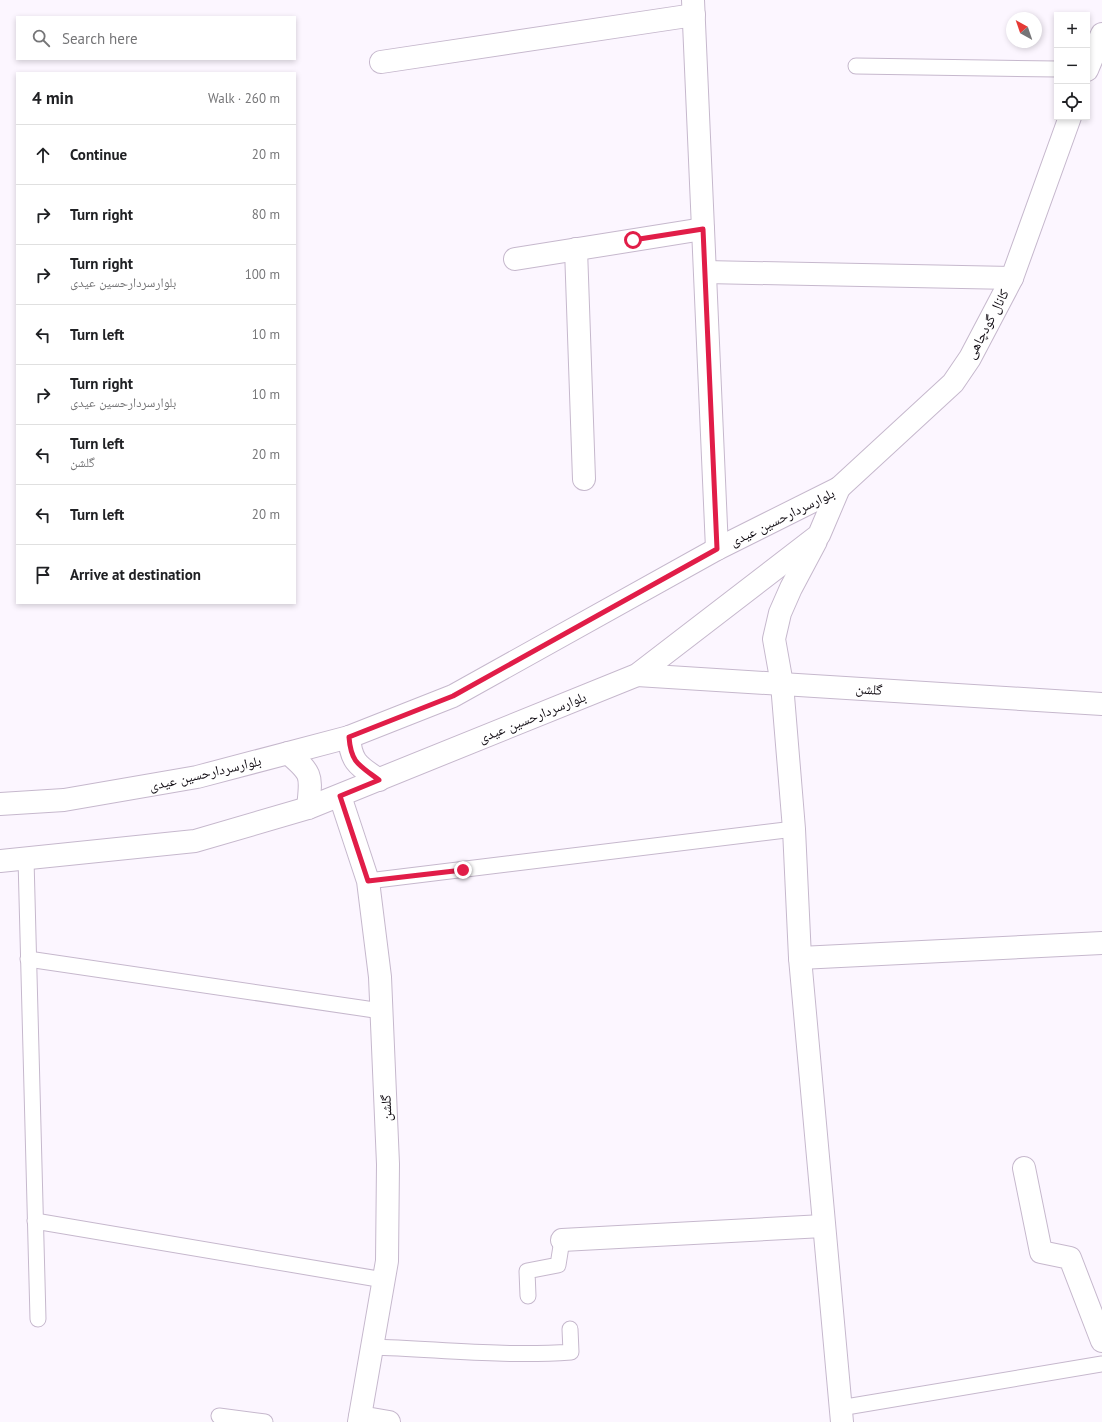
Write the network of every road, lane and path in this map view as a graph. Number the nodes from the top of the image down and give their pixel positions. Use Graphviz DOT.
graph roads {
  1 [pos="693,8"];
  2 [pos="1102,34"];
  3 [pos="381,62"];
  4 [pos="1090,63"];
  5 [pos="856,66"];
  6 [pos="1054,69"];
  7 [pos="1069,120"];
  8 [pos="703,229"];
  9 [pos="576,249"];
  10 [pos="515,259"];
  11 [pos="705,272"];
  12 [pos="1012,278"];
  13 [pos="584,479"];
  14 [pos="839,488"];
  15 [pos="819,535"];
  16 [pos="717,549"];
  17 [pos="637,675"];
  18 [pos="782,684"];
  19 [pos="1102,704"];
  20 [pos="349,737"];
  21 [pos="288,753"];
  22 [pos="379,780"];
  23 [pos="340,796"];
  24 [pos="0,804"];
  25 [pos="308,808"];
  26 [pos="794,829"];
  27 [pos="26,859"];
  28 [pos="0,862"];
  29 [pos="368,881"];
  30 [pos="1102,943"];
  31 [pos="800,958"];
  32 [pos="28,959"];
  33 [pos="381,1011"];
  34 [pos="1024,1168"];
  35 [pos="36,1221"];
  36 [pos="823,1226"];
  37 [pos="562,1240"];
  38 [pos="384,1280"];
  39 [pos="528,1296"];
  40 [pos="38,1319"];
  41 [pos="570,1329"];
  42 [pos="1102,1341"];
  43 [pos="372,1347"];
  44 [pos="1102,1364"];
  45 [pos="841,1415"];
  46 [pos="219,1416"];
  47 [pos="359,1419"];
  48 [pos="265,1422"];
  49 [pos="389,1422"];
  1 -- 3 [label="street"];
  1 -- 8 [label="street"];
  2 -- 4 [label="street"];
  5 -- 6 [label="lane"];
  7 -- 12 [label="street, کانال گودچاهی"];
  8 -- 9 [label="street"];
  8 -- 11 [label="street"];
  9 -- 10 [label="street"];
  9 -- 13 [label="street"];
  11 -- 12 [label="street"];
  11 -- 16 [label="street"];
  12 -- 14 [label="street, کانال گودچاهی"];
  14 -- 15 [label="street, بلوارسردارحسین عیدی"];
  14 -- 16 [label="street, بلوارسردارحسین عیدی"];
  15 -- 17 [label="street, بلوارسردارحسین عیدی"];
  15 -- 18 [label="street"];
  16 -- 20 [label="street, بلوارسردارحسین عیدی"];
  17 -- 18 [label="street, گلشن"];
  17 -- 22 [label="street, بلوارسردارحسین عیدی"];
  18 -- 19 [label="street, گلشن"];
  18 -- 26 [label="street"];
  20 -- 21 [label="street, بلوارسردارحسین عیدی"];
  20 -- 22 [label="street"];
  21 -- 24 [label="street, بلوارسردارحسین عیدی"];
  21 -- 25 [label="street"];
  22 -- 23 [label="street, بلوارسردارحسین عیدی"];
  23 -- 25 [label="street, بلوارسردارحسین عیدی"];
  23 -- 29 [label="street, گلشن"];
  25 -- 27 [label="street, بلوارسردارحسین عیدی"];
  26 -- 29 [label="lane"];
  26 -- 31 [label="street"];
  27 -- 28 [label="street, بلوارسردارحسین عیدی"];
  27 -- 32 [label="lane"];
  29 -- 33 [label="street, گلشن"];
  30 -- 31 [label="street"];
  31 -- 36 [label="street"];
  32 -- 33 [label="lane"];
  32 -- 35 [label="lane"];
  33 -- 38 [label="street, گلشن"];
  34 -- 42 [label="street"];
  35 -- 38 [label="lane"];
  35 -- 40 [label="lane"];
  36 -- 37 [label="street"];
  36 -- 45 [label="street"];
  37 -- 39 [label="lane"];
  38 -- 43 [label="street, گلشن"];
  41 -- 43 [label="lane"];
  43 -- 47 [label="street, گلشن"];
  44 -- 45 [label="lane"];
  46 -- 48 [label="lane"];
  47 -- 49 [label="street"];
}
